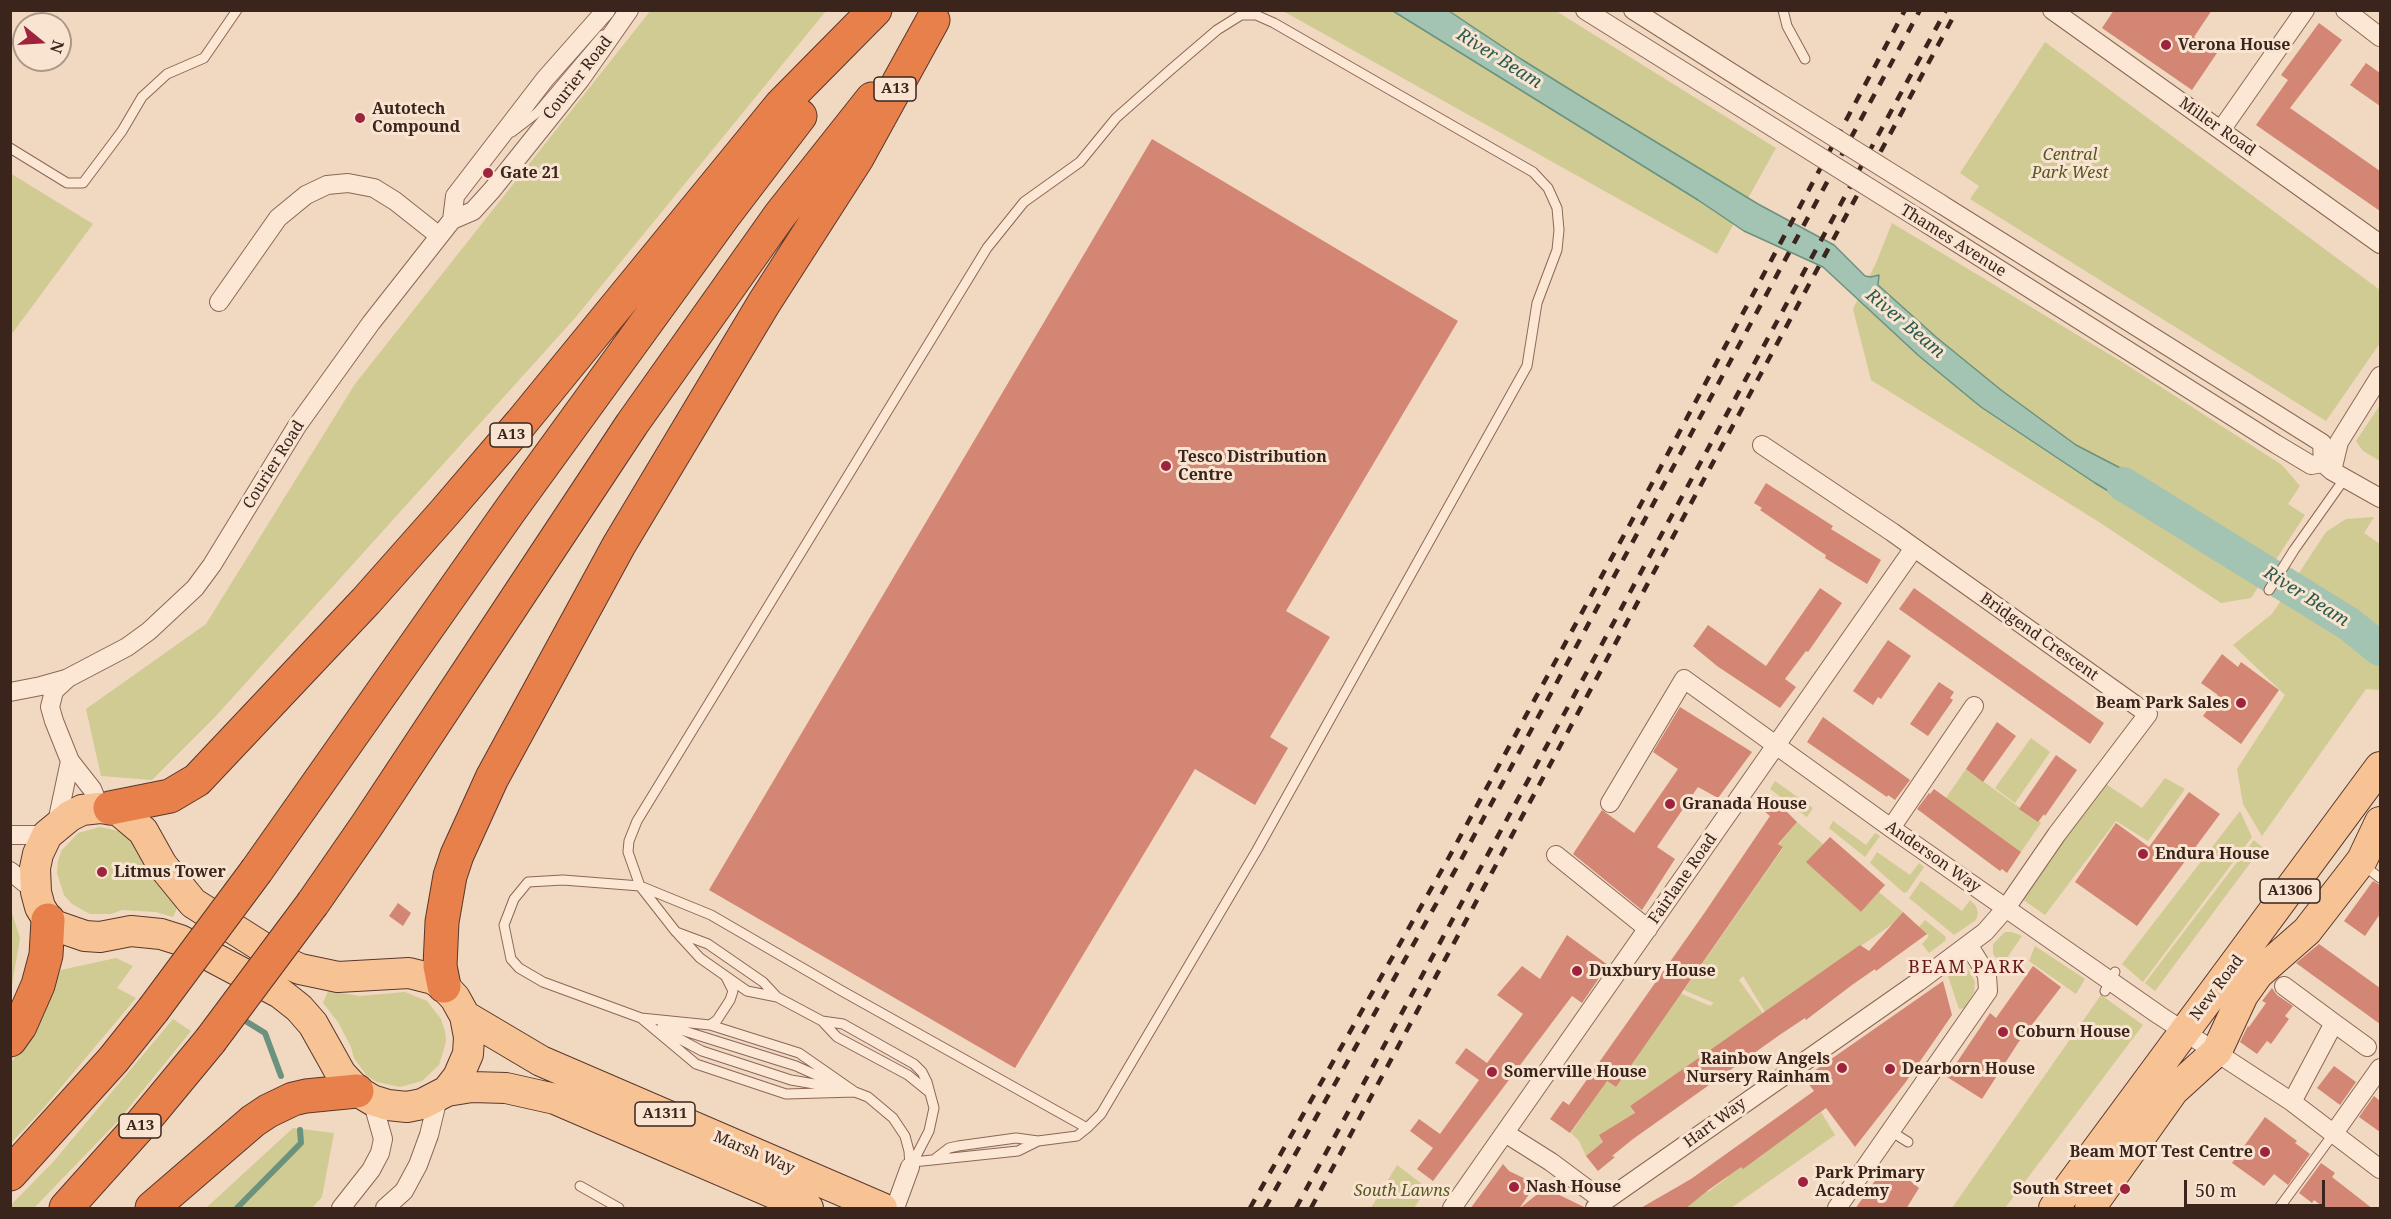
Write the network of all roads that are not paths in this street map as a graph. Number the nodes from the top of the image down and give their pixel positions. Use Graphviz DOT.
graph roads {
  1 [pos="237,10"];
  2 [pos="606,10"];
  3 [pos="613,10"];
  4 [pos="628,10"];
  5 [pos="875,10"];
  6 [pos="880,10"];
  7 [pos="1586,10"];
  8 [pos="1633,10"];
  9 [pos="1783,10"];
  10 [pos="2052,10"];
  11 [pos="2305,10"];
  12 [pos="2345,10"];
  13 [pos="937,15"];
  14 [pos="2380,37"];
  15 [pos="594,44"];
  16 [pos="1805,59"];
  17 [pos="538,112"];
  18 [pos="2221,130"];
  19 [pos="10,148"];
  20 [pos="491,149"];
  21 [pos="512,163"];
  22 [pos="452,220"];
  23 [pos="438,235"];
  24 [pos="2380,244"];
  25 [pos="219,302"];
  26 [pos="2380,376"];
  27 [pos="1762,445"];
  28 [pos="2333,471"];
  29 [pos="2380,498"];
  30 [pos="1914,549"];
  31 [pos="2269,590"];
  32 [pos="68,678"];
  33 [pos="10,692"];
  34 [pos="1974,706"];
  35 [pos="1776,746"];
  36 [pos="70,761"];
  37 [pos="2380,767"];
  38 [pos="1610,803"];
  39 [pos="105,808"];
  40 [pos="2380,822"];
  41 [pos="1891,828"];
  42 [pos="52,831"];
  43 [pos="10,835"];
  44 [pos="1556,855"];
  45 [pos="2371,869"];
  46 [pos="10,871"];
  47 [pos="640,886"];
  48 [pos="42,906"];
  49 [pos="2006,908"];
  50 [pos="1648,929"];
  51 [pos="676,932"];
  52 [pos="1969,946"];
  53 [pos="725,975"];
  54 [pos="444,986"];
  55 [pos="2284,986"];
  56 [pos="777,997"];
  57 [pos="465,1016"];
  58 [pos="640,1018"];
  59 [pos="822,1021"];
  60 [pos="2334,1023"];
  61 [pos="710,1025"];
  62 [pos="2184,1032"];
  63 [pos="10,1040"];
  64 [pos="2367,1047"];
  65 [pos="2217,1051"];
  66 [pos="2380,1068"];
  67 [pos="855,1092"];
  68 [pos="442,1095"];
  69 [pos="365,1096"];
  70 [pos="932,1096"];
  71 [pos="2292,1102"];
  72 [pos="1087,1128"];
  73 [pos="1892,1132"];
  74 [pos="2334,1132"];
  75 [pos="1505,1133"];
  76 [pos="1908,1142"];
  77 [pos="912,1165"];
  78 [pos="2380,1169"];
  79 [pos="10,1174"];
  80 [pos="580,1186"];
  81 [pos="1611,1197"];
  82 [pos="882,1207"];
  83 [pos="66,1209"];
  84 [pos="152,1209"];
  85 [pos="341,1209"];
  86 [pos="385,1209"];
  87 [pos="619,1209"];
  88 [pos="808,1209"];
  89 [pos="1452,1209"];
  90 [pos="1595,1209"];
  91 [pos="1837,1209"];
  92 [pos="2054,1209"];
  93 [pos="2090,1209"];
  94 [pos="2279,1209"];
  1 -- 19 [label="lane"];
  2 -- 20 [label="street, Courier Road"];
  3 -- 15 [label="lane"];
  4 -- 15 [label="lane"];
  4 -- 21 [label="street, Courier Road"];
  5 -- 39 [label="highway, A13"];
  6 -- 79 [label="highway, A13, bridge"];
  7 -- 28 [label="street, Thames Avenue, bridge"];
  8 -- 28 [label="street, Thames Avenue, bridge"];
  9 -- 16 [label="lane"];
  10 -- 18 [label="street, Miller Road"];
  11 -- 18 [label="street"];
  12 -- 14 [label="street"];
  13 -- 54 [label="highway, A13"];
  13 -- 83 [label="highway, A13, bridge"];
  15 -- 17 [label="lane"];
  17 -- 20 [label="lane"];
  17 -- 21 [label="lane"];
  18 -- 24 [label="street, Miller Road"];
  20 -- 22 [label="street, Courier Road"];
  21 -- 22 [label="street, Courier Road"];
  22 -- 23 [label="street, Courier Road"];
  23 -- 25 [label="street"];
  23 -- 32 [label="street, Courier Road"];
  26 -- 28 [label="street"];
  27 -- 30 [label="street, Bridgend Crescent"];
  28 -- 29 [label="street, Thames Avenue"];
  28 -- 31 [label="lane"];
  30 -- 35 [label="street, Fairlane Road"];
  30 -- 49 [label="street, Bridgend Crescent"];
  32 -- 33 [label="street, Courier Road"];
  32 -- 36 [label="street, Courier Road"];
  34 -- 41 [label="street"];
  35 -- 38 [label="street, Anderson Way"];
  35 -- 41 [label="street, Anderson Way"];
  35 -- 50 [label="street, Fairlane Road"];
  36 -- 39 [label="street"];
  36 -- 42 [label="street"];
  37 -- 62 [label="main road, New Road / A1306"];
  39 -- 42 [label="main road"];
  39 -- 54 [label="main road"];
  40 -- 45 [label="main road, New Road / A1306"];
  41 -- 49 [label="street, Anderson Way"];
  42 -- 43 [label="street"];
  42 -- 48 [label="main road"];
  44 -- 50 [label="street"];
  45 -- 65 [label="main road, New Road / A1306"];
  46 -- 48 [label="street"];
  47 -- 51 [label="lane"];
  47 -- 58 [label="lane"];
  47 -- 72 [label="lane"];
  47 -- 72 [label="lane"];
  48 -- 63 [label="highway"];
  48 -- 69 [label="main road"];
  49 -- 52 [label="street, Hart Way"];
  49 -- 62 [label="street, Anderson Way"];
  50 -- 75 [label="street, Fairlane Road"];
  51 -- 53 [label="lane"];
  51 -- 56 [label="lane"];
  52 -- 73 [label="street"];
  52 -- 81 [label="street, Hart Way"];
  53 -- 56 [label="lane"];
  53 -- 61 [label="lane"];
  54 -- 57 [label="main road"];
  55 -- 60 [label="street"];
  56 -- 59 [label="lane"];
  57 -- 68 [label="main road"];
  57 -- 82 [label="main road, Marsh Way / A1311"];
  58 -- 61 [label="lane"];
  58 -- 67 [label="lane"];
  58 -- 67 [label="lane"];
  58 -- 67 [label="lane"];
  59 -- 70 [label="lane"];
  59 -- 70 [label="lane"];
  60 -- 64 [label="street"];
  60 -- 71 [label="street"];
  61 -- 67 [label="lane"];
  62 -- 65 [label="street, Anderson Way"];
  62 -- 92 [label="main road, New Road / A1306"];
  65 -- 71 [label="street, Anderson Way"];
  65 -- 93 [label="main road, New Road / A1306"];
  66 -- 74 [label="street"];
  67 -- 77 [label="lane"];
  68 -- 69 [label="main road, Marsh Way"];
  68 -- 86 [label="street"];
  68 -- 88 [label="main road, Marsh Way / A1311"];
  69 -- 84 [label="highway"];
  69 -- 85 [label="street"];
  70 -- 77 [label="lane"];
  71 -- 74 [label="street, Anderson Way"];
  72 -- 77 [label="lane"];
  73 -- 76 [label="lane"];
  73 -- 91 [label="street"];
  74 -- 78 [label="street, Anderson Way"];
  74 -- 94 [label="lane"];
  75 -- 81 [label="street"];
  75 -- 89 [label="street, Fairlane Road"];
  77 -- 82 [label="street"];
  80 -- 87 [label="lane"];
  81 -- 90 [label="street, Hart Way"];
}
